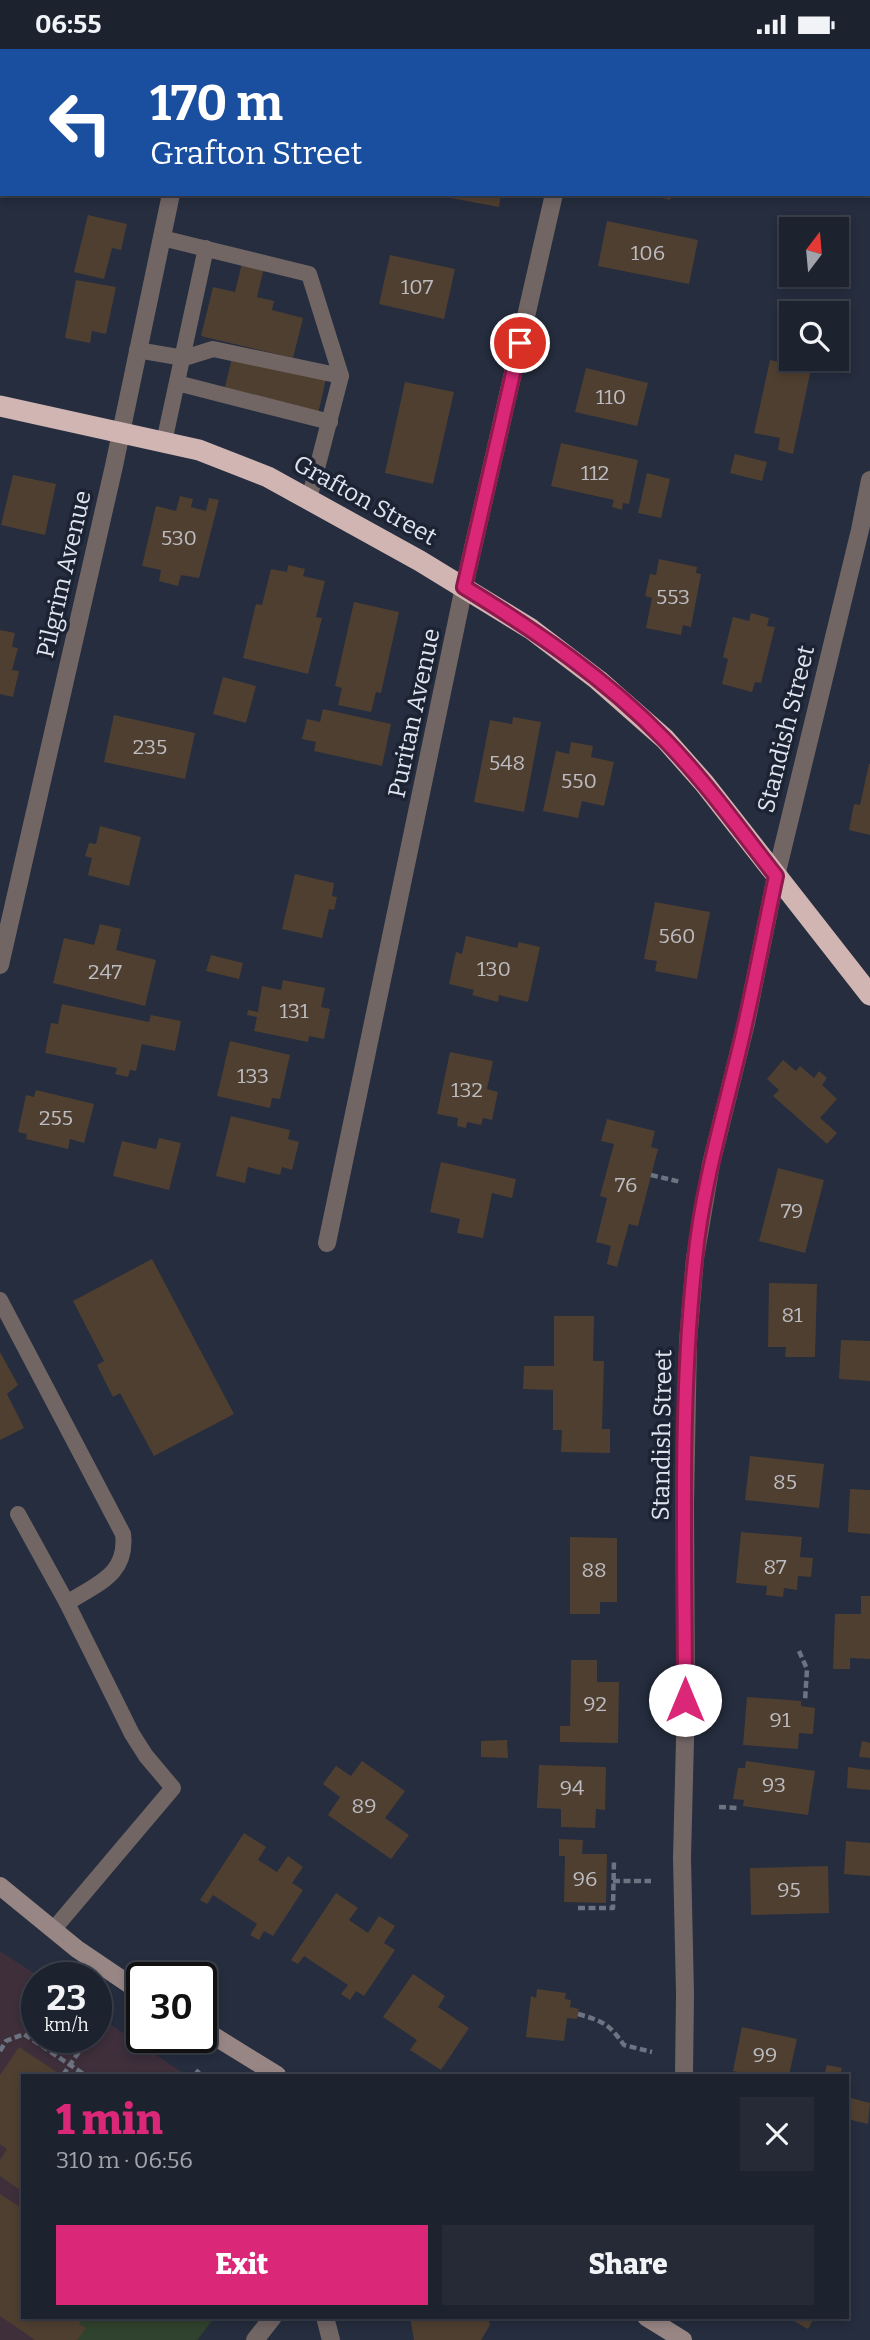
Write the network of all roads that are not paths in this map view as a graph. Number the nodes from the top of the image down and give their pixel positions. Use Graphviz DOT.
graph roads {
  1 [pos="171,196"];
  2 [pos="554,196"];
  3 [pos="162,238"];
  4 [pos="206,248"];
  5 [pos="137,350"];
  6 [pos="184,358"];
  7 [pos="341,376"];
  8 [pos="177,383"];
  9 [pos="0,407"];
  10 [pos="330,422"];
  11 [pos="121,433"];
  12 [pos="164,442"];
  13 [pos="870,480"];
  14 [pos="309,499"];
  15 [pos="464,587"];
  16 [pos="776,876"];
  17 [pos="0,965"];
  18 [pos="870,995"];
  19 [pos="327,1243"];
  20 [pos="0,1300"];
  21 [pos="18,1514"];
  22 [pos="67,1603"];
  23 [pos="0,1886"];
  24 [pos="53,1930"];
  25 [pos="126,1982"];
  26 [pos="217,2038"];
  27 [pos="275,2074"];
  28 [pos="684,2074"];
  29 [pos="271,2319"];
  30 [pos="326,2319"];
  31 [pos="649,2319"];
  32 [pos="255,2340"];
  33 [pos="331,2340"];
  34 [pos="683,2340"];
  1 -- 3 [label="street, Pilgrim Avenue"];
  2 -- 15 [label="street, Puritan Avenue"];
  3 -- 4 [label="lane"];
  3 -- 5 [label="street, Pilgrim Avenue"];
  4 -- 6 [label="lane"];
  4 -- 7 [label="lane"];
  5 -- 6 [label="lane"];
  5 -- 11 [label="street, Pilgrim Avenue"];
  6 -- 7 [label="lane"];
  6 -- 8 [label="lane"];
  7 -- 10 [label="lane"];
  8 -- 10 [label="lane"];
  8 -- 12 [label="lane"];
  9 -- 11 [label="highway, Grafton Street"];
  10 -- 14 [label="lane"];
  11 -- 12 [label="highway, Grafton Street"];
  11 -- 17 [label="street, Pilgrim Avenue"];
  12 -- 14 [label="highway, Grafton Street"];
  13 -- 16 [label="street, Standish Street"];
  14 -- 15 [label="highway, Grafton Street"];
  15 -- 16 [label="highway, Grafton Street"];
  15 -- 19 [label="street, Puritan Avenue"];
  16 -- 18 [label="highway, Grafton Street"];
  16 -- 28 [label="street, Standish Street"];
  20 -- 22 [label="lane"];
  21 -- 22 [label="lane"];
  22 -- 24 [label="lane"];
  23 -- 24 [label="main road"];
  24 -- 25 [label="main road"];
  26 -- 27 [label="main road"];
  29 -- 32 [label="street"];
  30 -- 33 [label="street"];
  31 -- 34 [label="main road"];
}
